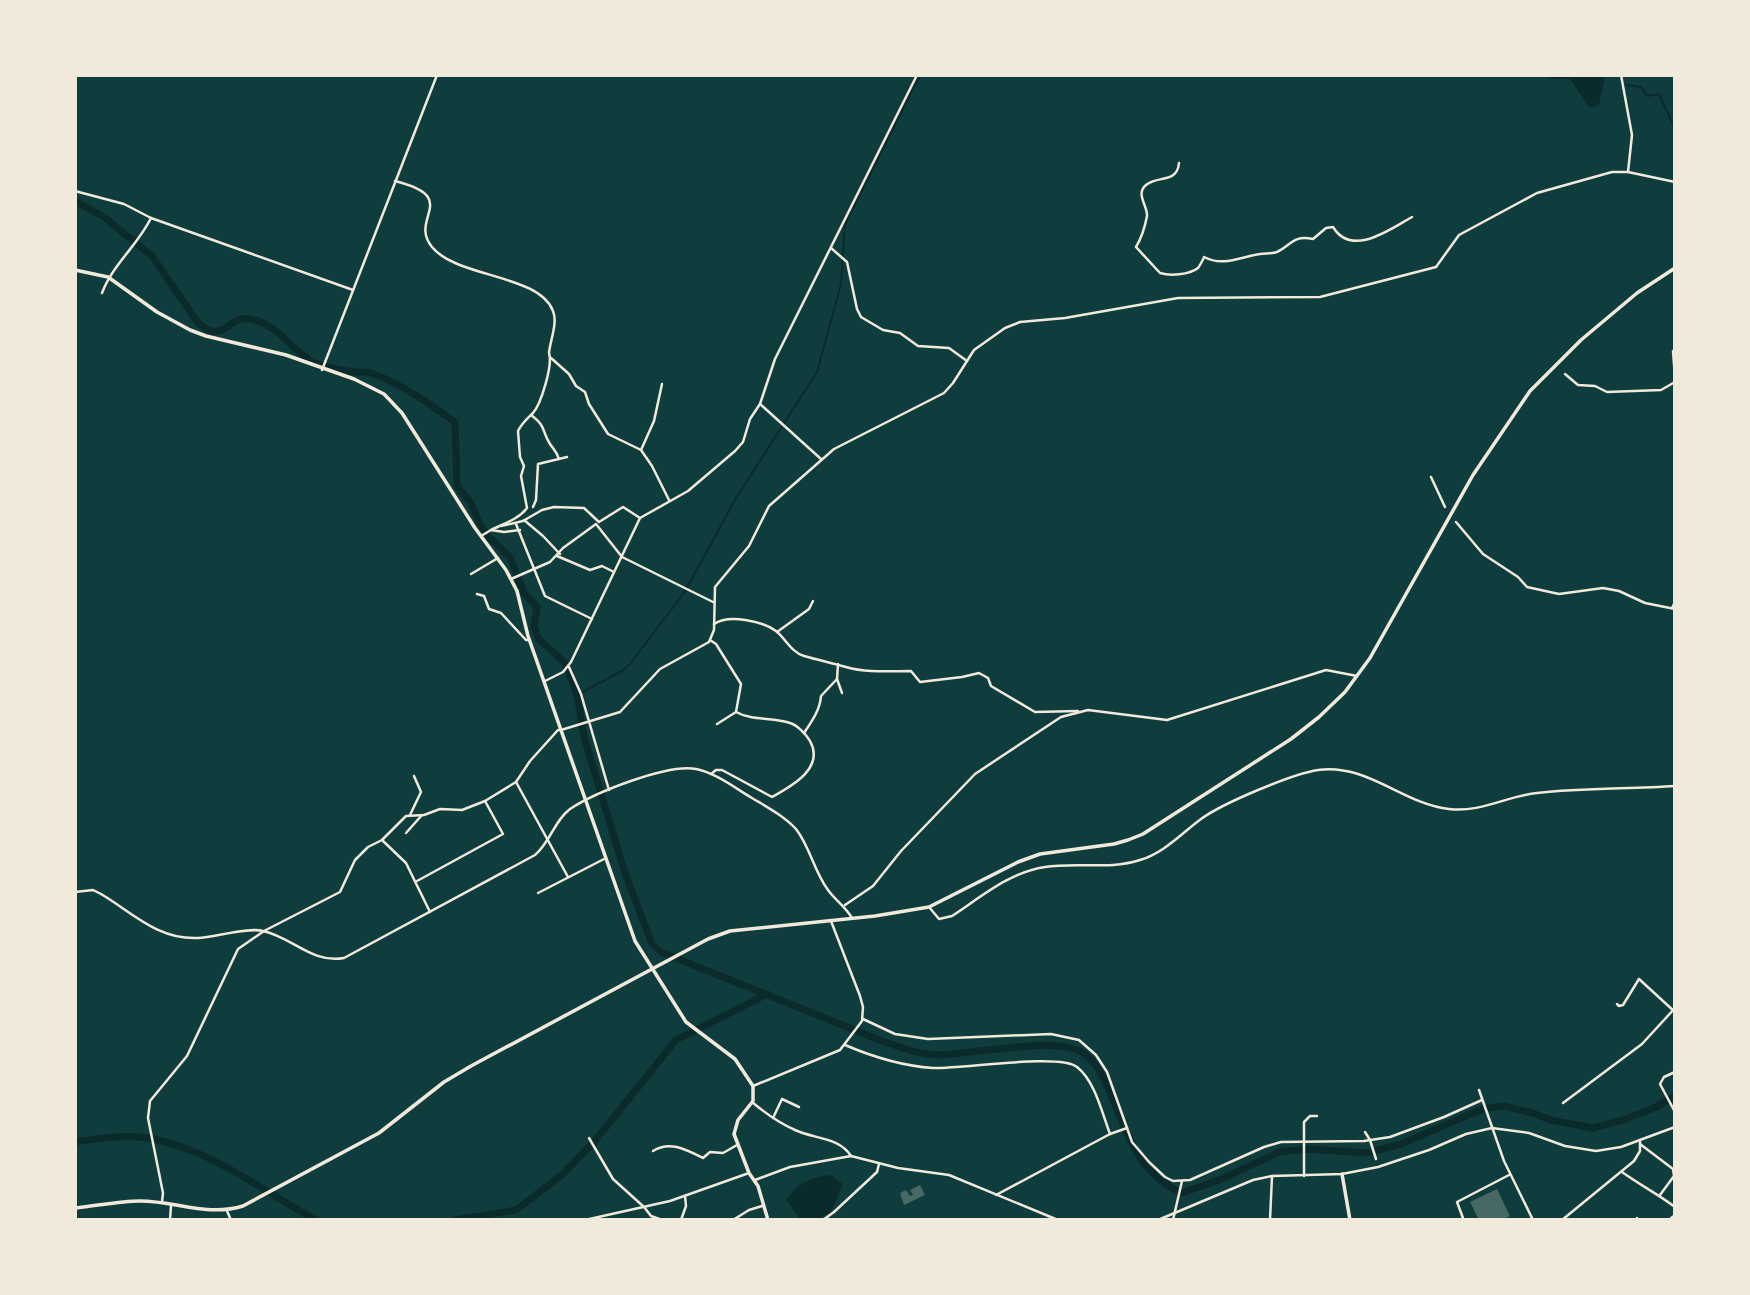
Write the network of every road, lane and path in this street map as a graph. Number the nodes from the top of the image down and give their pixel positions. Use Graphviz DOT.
graph roads {
  1 [pos="437,75"];
  2 [pos="917,75"];
  3 [pos="1621,75"];
  4 [pos="1179,163"];
  5 [pos="1628,172"];
  6 [pos="395,181"];
  7 [pos="1675,182"];
  8 [pos="75,191"];
  9 [pos="1412,217"];
  10 [pos="151,218"];
  11 [pos="831,248"];
  12 [pos="1675,268"];
  13 [pos="75,270"];
  14 [pos="108,277"];
  15 [pos="352,290"];
  16 [pos="102,293"];
  17 [pos="1675,350"];
  18 [pos="551,358"];
  19 [pos="967,361"];
  20 [pos="323,369"];
  21 [pos="1564,374"];
  22 [pos="1675,380"];
  23 [pos="662,384"];
  24 [pos="760,404"];
  25 [pos="531,415"];
  26 [pos="641,450"];
  27 [pos="567,457"];
  28 [pos="559,459"];
  29 [pos="821,459"];
  30 [pos="1431,477"];
  31 [pos="669,500"];
  32 [pos="533,507"];
  33 [pos="1445,507"];
  34 [pos="527,508"];
  35 [pos="538,513"];
  36 [pos="640,517"];
  37 [pos="524,520"];
  38 [pos="1456,522"];
  39 [pos="516,523"];
  40 [pos="496,527"];
  41 [pos="520,530"];
  42 [pos="489,531"];
  43 [pos="482,536"];
  44 [pos="558,555"];
  45 [pos="622,557"];
  46 [pos="498,558"];
  47 [pos="534,569"];
  48 [pos="614,572"];
  49 [pos="471,574"];
  50 [pos="515,577"];
  51 [pos="477,594"];
  52 [pos="813,601"];
  53 [pos="713,602"];
  54 [pos="1675,602"];
  55 [pos="1673,609"];
  56 [pos="592,618"];
  57 [pos="714,624"];
  58 [pos="777,632"];
  59 [pos="529,640"];
  60 [pos="710,640"];
  61 [pos="838,664"];
  62 [pos="568,666"];
  63 [pos="1357,676"];
  64 [pos="837,680"];
  65 [pos="544,681"];
  66 [pos="842,694"];
  67 [pos="1082,711"];
  68 [pos="736,712"];
  69 [pos="587,722"];
  70 [pos="717,724"];
  71 [pos="561,730"];
  72 [pos="804,733"];
  73 [pos="711,774"];
  74 [pos="414,776"];
  75 [pos="516,782"];
  76 [pos="1675,786"];
  77 [pos="609,790"];
  78 [pos="586,800"];
  79 [pos="485,801"];
  80 [pos="411,815"];
  81 [pos="422,815"];
  82 [pos="406,833"];
  83 [pos="382,840"];
  84 [pos="548,841"];
  85 [pos="606,858"];
  86 [pos="568,877"];
  87 [pos="416,881"];
  88 [pos="75,892"];
  89 [pos="538,893"];
  90 [pos="845,905"];
  91 [pos="929,906"];
  92 [pos="430,912"];
  93 [pos="852,918"];
  94 [pos="831,920"];
  95 [pos="264,931"];
  96 [pos="651,969"];
  97 [pos="1617,1004"];
  98 [pos="1674,1010"];
  99 [pos="862,1020"];
  100 [pos="846,1043"];
  101 [pos="1675,1072"];
  102 [pos="753,1086"];
  103 [pos="1479,1090"];
  104 [pos="1482,1100"];
  105 [pos="751,1102"];
  106 [pos="1563,1103"];
  107 [pos="799,1107"];
  108 [pos="1674,1110"];
  109 [pos="1317,1116"];
  110 [pos="773,1118"];
  111 [pos="1675,1127"];
  112 [pos="1127,1128"];
  113 [pos="1492,1128"];
  114 [pos="1365,1132"];
  115 [pos="1110,1134"];
  116 [pos="589,1138"];
  117 [pos="1304,1141"];
  118 [pos="1371,1141"];
  119 [pos="1640,1142"];
  120 [pos="737,1145"];
  121 [pos="653,1151"];
  122 [pos="851,1156"];
  123 [pos="1376,1159"];
  124 [pos="879,1163"];
  125 [pos="1622,1172"];
  126 [pos="749,1173"];
  127 [pos="1342,1174"];
  128 [pos="1510,1175"];
  129 [pos="1272,1176"];
  130 [pos="1304,1176"];
  131 [pos="755,1180"];
  132 [pos="1182,1181"];
  133 [pos="996,1195"];
  134 [pos="1660,1195"];
  135 [pos="685,1196"];
  136 [pos="162,1202"];
  137 [pos="171,1204"];
  138 [pos="762,1206"];
  139 [pos="644,1207"];
  140 [pos="1675,1207"];
  141 [pos="75,1208"];
  142 [pos="227,1211"];
  143 [pos="1175,1213"];
  144 [pos="1675,1215"];
  145 [pos="170,1220"];
  146 [pos="231,1220"];
  147 [pos="585,1220"];
  148 [pos="662,1220"];
  149 [pos="681,1220"];
  150 [pos="733,1220"];
  151 [pos="768,1220"];
  152 [pos="823,1220"];
  153 [pos="1058,1220"];
  154 [pos="1158,1220"];
  155 [pos="1173,1220"];
  156 [pos="1270,1220"];
  157 [pos="1350,1220"];
  158 [pos="1460,1220"];
  159 [pos="1533,1220"];
  160 [pos="1562,1220"];
  161 [pos="1669,1220"];
  1 -- 6 [label="street"];
  2 -- 11 [label="street"];
  3 -- 5 [label="street"];
  4 -- 9 [label="street"];
  5 -- 7 [label="street"];
  5 -- 19 [label="street"];
  6 -- 15 [label="street"];
  6 -- 18 [label="street"];
  8 -- 10 [label="street"];
  10 -- 14 [label="street"];
  10 -- 15 [label="street"];
  11 -- 19 [label="street"];
  11 -- 24 [label="street"];
  12 -- 63 [label="main road"];
  13 -- 14 [label="main road"];
  14 -- 16 [label="street"];
  14 -- 20 [label="main road"];
  15 -- 20 [label="street"];
  17 -- 22 [label="street"];
  18 -- 25 [label="street"];
  18 -- 26 [label="street"];
  19 -- 29 [label="street"];
  20 -- 43 [label="main road"];
  21 -- 22 [label="street"];
  23 -- 26 [label="street"];
  24 -- 29 [label="street"];
  24 -- 31 [label="street"];
  25 -- 28 [label="street"];
  25 -- 34 [label="street"];
  26 -- 31 [label="street"];
  27 -- 28 [label="street"];
  28 -- 32 [label="street"];
  29 -- 53 [label="street"];
  30 -- 33 [label="street"];
  31 -- 36 [label="street"];
  32 -- 34 [label="street"];
  32 -- 35 [label="street"];
  34 -- 40 [label="street"];
  35 -- 36 [label="street"];
  35 -- 37 [label="street"];
  36 -- 45 [label="street"];
  37 -- 39 [label="street"];
  37 -- 44 [label="street"];
  38 -- 55 [label="street"];
  39 -- 40 [label="street"];
  39 -- 41 [label="street"];
  40 -- 42 [label="street"];
  41 -- 42 [label="street"];
  41 -- 47 [label="street"];
  42 -- 43 [label="street"];
  43 -- 46 [label="main road"];
  44 -- 45 [label="street"];
  44 -- 47 [label="street"];
  44 -- 48 [label="street"];
  45 -- 48 [label="street"];
  45 -- 53 [label="street"];
  46 -- 49 [label="street"];
  46 -- 50 [label="main road"];
  47 -- 50 [label="street"];
  47 -- 56 [label="street"];
  48 -- 56 [label="street"];
  50 -- 59 [label="main road"];
  51 -- 59 [label="street"];
  52 -- 58 [label="street"];
  53 -- 57 [label="street"];
  54 -- 55 [label="street"];
  56 -- 62 [label="street"];
  57 -- 58 [label="street"];
  57 -- 60 [label="street"];
  58 -- 61 [label="street"];
  59 -- 65 [label="main road"];
  60 -- 68 [label="street"];
  60 -- 69 [label="street"];
  61 -- 64 [label="street"];
  61 -- 67 [label="street"];
  62 -- 65 [label="street"];
  62 -- 69 [label="street"];
  63 -- 67 [label="street"];
  63 -- 91 [label="main road"];
  64 -- 66 [label="street"];
  64 -- 72 [label="street"];
  65 -- 71 [label="main road"];
  67 -- 90 [label="street"];
  68 -- 70 [label="street"];
  68 -- 72 [label="street"];
  69 -- 71 [label="street"];
  69 -- 77 [label="street"];
  71 -- 75 [label="street"];
  71 -- 78 [label="main road"];
  72 -- 73 [label="street"];
  73 -- 77 [label="street"];
  73 -- 90 [label="street"];
  74 -- 80 [label="street"];
  75 -- 79 [label="street"];
  75 -- 84 [label="street"];
  76 -- 91 [label="street"];
  77 -- 78 [label="street"];
  78 -- 84 [label="street"];
  78 -- 85 [label="main road"];
  79 -- 81 [label="street"];
  79 -- 87 [label="street"];
  80 -- 81 [label="street"];
  80 -- 83 [label="street"];
  81 -- 82 [label="street"];
  83 -- 87 [label="street"];
  83 -- 95 [label="street"];
  84 -- 86 [label="street"];
  84 -- 92 [label="street"];
  85 -- 86 [label="street"];
  85 -- 96 [label="main road"];
  86 -- 89 [label="street"];
  87 -- 92 [label="street"];
  88 -- 95 [label="street"];
  90 -- 93 [label="street"];
  91 -- 93 [label="main road"];
  92 -- 95 [label="street"];
  93 -- 94 [label="main road"];
  94 -- 96 [label="main road"];
  94 -- 99 [label="street"];
  95 -- 136 [label="street"];
  96 -- 102 [label="main road"];
  96 -- 142 [label="main road"];
  97 -- 98 [label="street"];
  98 -- 106 [label="street"];
  99 -- 100 [label="street"];
  99 -- 112 [label="street"];
  100 -- 102 [label="street"];
  100 -- 115 [label="street"];
  101 -- 108 [label="street"];
  102 -- 105 [label="main road"];
  103 -- 104 [label="street"];
  104 -- 113 [label="street"];
  104 -- 118 [label="street"];
  105 -- 110 [label="street"];
  105 -- 120 [label="main road"];
  107 -- 110 [label="street"];
  109 -- 117 [label="street"];
  110 -- 122 [label="street"];
  111 -- 119 [label="street"];
  112 -- 115 [label="street"];
  112 -- 132 [label="street"];
  113 -- 119 [label="street"];
  113 -- 127 [label="street"];
  113 -- 128 [label="street"];
  114 -- 118 [label="street"];
  115 -- 133 [label="street"];
  116 -- 139 [label="street"];
  117 -- 118 [label="street"];
  117 -- 130 [label="street"];
  117 -- 132 [label="street"];
  118 -- 123 [label="street"];
  119 -- 125 [label="street"];
  119 -- 134 [label="street"];
  120 -- 121 [label="street"];
  120 -- 126 [label="main road"];
  122 -- 124 [label="street"];
  122 -- 131 [label="street"];
  124 -- 133 [label="street"];
  124 -- 152 [label="street"];
  125 -- 134 [label="street"];
  125 -- 160 [label="street"];
  126 -- 131 [label="main road"];
  126 -- 135 [label="street"];
  127 -- 130 [label="street"];
  127 -- 157 [label="main road"];
  128 -- 158 [label="street"];
  128 -- 159 [label="street"];
  129 -- 130 [label="street"];
  129 -- 143 [label="street"];
  129 -- 156 [label="street"];
  131 -- 138 [label="main road"];
  132 -- 143 [label="street"];
  133 -- 153 [label="street"];
  134 -- 140 [label="street"];
  135 -- 139 [label="street"];
  135 -- 149 [label="street"];
  136 -- 137 [label="main road"];
  136 -- 141 [label="main road"];
  137 -- 142 [label="main road"];
  137 -- 145 [label="street"];
  138 -- 150 [label="street"];
  138 -- 151 [label="main road"];
  139 -- 147 [label="street"];
  139 -- 148 [label="street"];
  142 -- 146 [label="street"];
  143 -- 154 [label="street"];
  143 -- 155 [label="street"];
  144 -- 161 [label="street"];
}
